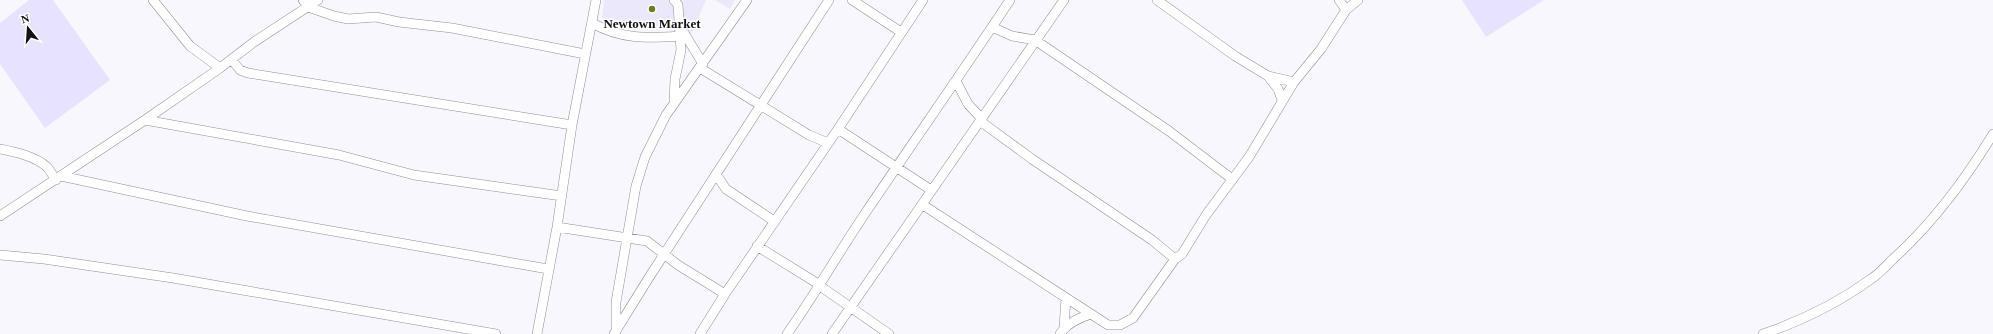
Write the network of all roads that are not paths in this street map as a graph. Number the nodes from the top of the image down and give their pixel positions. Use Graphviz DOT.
graph roads {
  1 [pos="153,0"];
  2 [pos="318,0"];
  3 [pos="596,0"];
  4 [pos="674,0"];
  5 [pos="747,0"];
  6 [pos="829,0"];
  7 [pos="852,0"];
  8 [pos="923,0"];
  9 [pos="1010,0"];
  10 [pos="1064,0"];
  11 [pos="1157,0"];
  12 [pos="1339,0"];
  13 [pos="1357,0"];
  14 [pos="305,3"];
  15 [pos="1346,10"];
  16 [pos="592,23"];
  17 [pos="992,27"];
  18 [pos="681,31"];
  19 [pos="901,32"];
  20 [pos="1035,40"];
  21 [pos="585,54"];
  22 [pos="232,60"];
  23 [pos="701,66"];
  24 [pos="220,68"];
  25 [pos="1268,76"];
  26 [pos="956,81"];
  27 [pos="1294,82"];
  28 [pos="1282,100"];
  29 [pos="674,105"];
  30 [pos="760,105"];
  31 [pos="145,120"];
  32 [pos="981,120"];
  33 [pos="572,125"];
  34 [pos="838,129"];
  35 [pos="1993,134"];
  36 [pos="828,143"];
  37 [pos="0,149"];
  38 [pos="897,169"];
  39 [pos="716,174"];
  40 [pos="58,178"];
  41 [pos="1232,179"];
  42 [pos="931,190"];
  43 [pos="562,196"];
  44 [pos="922,204"];
  45 [pos="0,216"];
  46 [pos="774,221"];
  47 [pos="557,227"];
  48 [pos="628,237"];
  49 [pos="757,246"];
  50 [pos="0,255"];
  51 [pos="664,255"];
  52 [pos="1175,259"];
  53 [pos="548,269"];
  54 [pos="820,286"];
  55 [pos="725,294"];
  56 [pos="1066,298"];
  57 [pos="851,308"];
  58 [pos="1091,314"];
  59 [pos="615,331"];
  60 [pos="1062,331"];
  61 [pos="496,334"];
  62 [pos="537,334"];
  63 [pos="700,334"];
  64 [pos="787,334"];
  65 [pos="832,334"];
  66 [pos="889,334"];
  67 [pos="1763,334"];
  1 -- 24 [label="street"];
  2 -- 14 [label="street"];
  3 -- 16 [label="street"];
  4 -- 18 [label="street"];
  5 -- 23 [label="street"];
  6 -- 30 [label="street"];
  7 -- 19 [label="street"];
  8 -- 19 [label="street"];
  9 -- 17 [label="street"];
  10 -- 20 [label="street"];
  11 -- 25 [label="street"];
  12 -- 15 [label="street"];
  13 -- 15 [label="street"];
  14 -- 21 [label="street"];
  14 -- 22 [label="street"];
  15 -- 27 [label="street"];
  16 -- 18 [label="street"];
  16 -- 21 [label="street"];
  17 -- 20 [label="street"];
  17 -- 26 [label="street"];
  18 -- 23 [label="street"];
  18 -- 29 [label="street"];
  19 -- 34 [label="street"];
  20 -- 32 [label="street"];
  20 -- 41 [label="street"];
  21 -- 33 [label="street"];
  22 -- 24 [label="street"];
  22 -- 33 [label="street"];
  23 -- 29 [label="street"];
  23 -- 30 [label="street"];
  24 -- 31 [label="street"];
  25 -- 27 [label="street"];
  25 -- 28 [label="street"];
  26 -- 32 [label="street"];
  26 -- 38 [label="street"];
  27 -- 28 [label="street"];
  28 -- 41 [label="street"];
  29 -- 48 [label="street"];
  30 -- 36 [label="street"];
  30 -- 39 [label="street"];
  31 -- 40 [label="street"];
  31 -- 43 [label="street"];
  32 -- 42 [label="street"];
  32 -- 52 [label="street"];
  33 -- 43 [label="street"];
  34 -- 36 [label="street"];
  34 -- 38 [label="street"];
  35 -- 67 [label="street"];
  36 -- 46 [label="street"];
  37 -- 40 [label="street"];
  38 -- 42 [label="street"];
  38 -- 54 [label="street"];
  39 -- 46 [label="street"];
  39 -- 51 [label="street"];
  40 -- 45 [label="street"];
  40 -- 53 [label="street"];
  41 -- 52 [label="street"];
  42 -- 44 [label="street"];
  43 -- 47 [label="street"];
  44 -- 56 [label="street"];
  44 -- 57 [label="street"];
  46 -- 49 [label="street"];
  47 -- 48 [label="street"];
  47 -- 53 [label="street"];
  48 -- 51 [label="street"];
  48 -- 59 [label="street"];
  49 -- 54 [label="street"];
  49 -- 55 [label="street"];
  50 -- 61 [label="street"];
  51 -- 55 [label="street"];
  51 -- 59 [label="street"];
  52 -- 58 [label="street"];
  53 -- 62 [label="street"];
  54 -- 57 [label="street"];
  54 -- 64 [label="street"];
  55 -- 63 [label="street"];
  56 -- 58 [label="street"];
  56 -- 60 [label="street"];
  57 -- 65 [label="street"];
  57 -- 66 [label="street"];
  58 -- 60 [label="street"];
}
